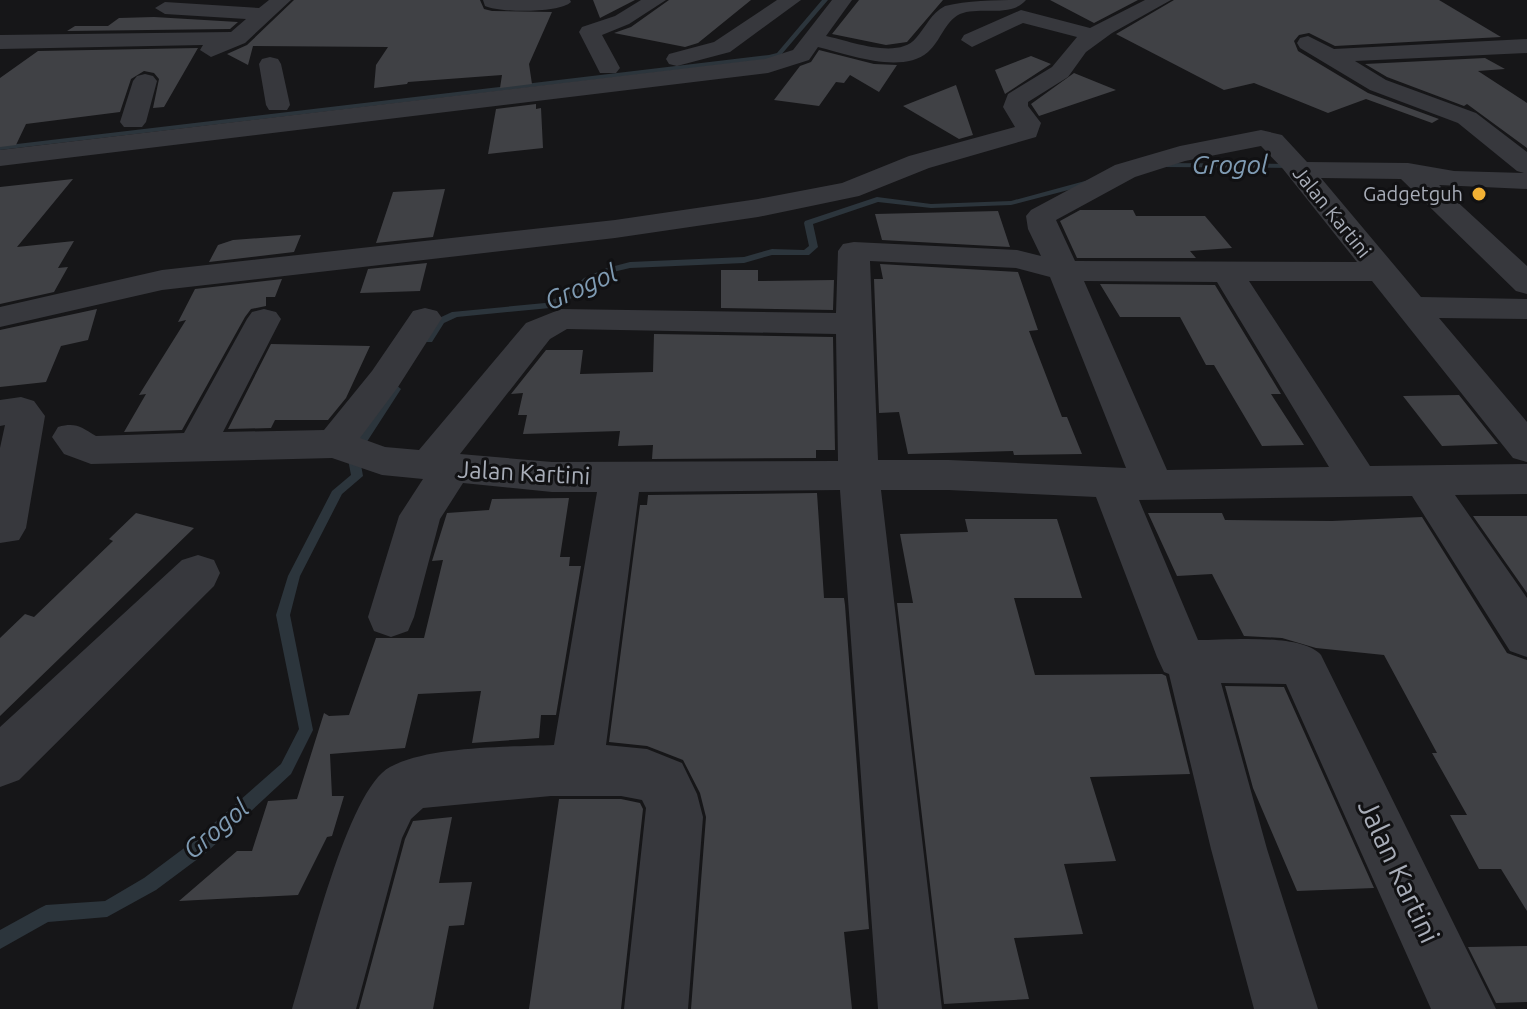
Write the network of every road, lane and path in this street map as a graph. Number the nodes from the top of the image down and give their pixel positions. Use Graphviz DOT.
graph roads {
  1 [pos="495,0"];
  2 [pos="656,0"];
  3 [pos="791,0"];
  4 [pos="842,0"];
  5 [pos="1016,0"];
  6 [pos="1161,0"];
  7 [pos="556,1"];
  8 [pos="273,7"];
  9 [pos="165,8"];
  10 [pos="592,22"];
  11 [pos="1093,35"];
  12 [pos="237,38"];
  13 [pos="813,39"];
  14 [pos="972,40"];
  15 [pos="0,42"];
  16 [pos="1524,53"];
  17 [pos="181,61"];
  18 [pos="270,64"];
  19 [pos="608,68"];
  20 [pos="145,81"];
  21 [pos="278,105"];
  22 [pos="133,122"];
  23 [pos="0,137"];
  24 [pos="0,158"];
  25 [pos="1527,166"];
  26 [pos="1296,167"];
  27 [pos="1454,168"];
  28 [pos="1408,171"];
  29 [pos="1527,181"];
  30 [pos="1064,271"];
  31 [pos="1380,271"];
  32 [pos="1227,272"];
  33 [pos="1527,284"];
  34 [pos="1410,307"];
  35 [pos="1527,309"];
  36 [pos="0,317"];
  37 [pos="425,318"];
  38 [pos="264,319"];
  39 [pos="853,324"];
  40 [pos="0,413"];
  41 [pos="72,437"];
  42 [pos="196,447"];
  43 [pos="1527,448"];
  44 [pos="354,451"];
  45 [pos="440,468"];
  46 [pos="859,475"];
  47 [pos="620,477"];
  48 [pos="1527,479"];
  49 [pos="1423,480"];
  50 [pos="1358,481"];
  51 [pos="1132,484"];
  52 [pos="4,528"];
  53 [pos="198,573"];
  54 [pos="391,617"];
  55 [pos="1527,637"];
  56 [pos="1190,661"];
  57 [pos="0,762"];
  58 [pos="576,770"];
  59 [pos="324,1009"];
  60 [pos="656,1009"];
  61 [pos="910,1009"];
  62 [pos="1286,1009"];
  63 [pos="1464,1009"];
  1 -- 7 [label="street"];
  2 -- 10 [label="street"];
  3 -- 19 [label="street"];
  4 -- 13 [label="street"];
  5 -- 13 [label="street"];
  6 -- 11 [label="street"];
  7 -- 10 [label="street"];
  8 -- 9 [label="street"];
  8 -- 12 [label="street"];
  10 -- 19 [label="street"];
  11 -- 14 [label="street"];
  11 -- 36 [label="street"];
  12 -- 15 [label="street"];
  12 -- 17 [label="street"];
  13 -- 24 [label="street"];
  16 -- 25 [label="street"];
  18 -- 21 [label="street"];
  19 -- 21 [label="street"];
  20 -- 22 [label="street"];
  21 -- 22 [label="street"];
  22 -- 23 [label="street"];
  25 -- 27 [label="street"];
  26 -- 28 [label="street"];
  26 -- 30 [label="street, Jalan Kartini"];
  26 -- 31 [label="street, Jalan Kartini"];
  28 -- 29 [label="street"];
  28 -- 33 [label="street"];
  30 -- 32 [label="street"];
  30 -- 39 [label="street"];
  30 -- 51 [label="street, Jalan Kartini"];
  31 -- 32 [label="street"];
  31 -- 34 [label="street, Jalan Kartini"];
  32 -- 50 [label="street"];
  34 -- 35 [label="street"];
  34 -- 43 [label="street, Jalan Kartini"];
  37 -- 44 [label="street"];
  38 -- 42 [label="street"];
  39 -- 45 [label="street, Jalan Kartini"];
  39 -- 46 [label="street"];
  40 -- 52 [label="street"];
  41 -- 42 [label="street"];
  42 -- 44 [label="street"];
  44 -- 45 [label="street"];
  45 -- 47 [label="street, Jalan Kartini"];
  45 -- 54 [label="street"];
  46 -- 47 [label="street, Jalan Kartini"];
  46 -- 51 [label="street, Jalan Kartini"];
  46 -- 61 [label="street"];
  47 -- 58 [label="street"];
  48 -- 49 [label="street, Jalan Kartini"];
  49 -- 50 [label="street, Jalan Kartini"];
  49 -- 55 [label="street"];
  50 -- 51 [label="street, Jalan Kartini"];
  51 -- 56 [label="street, Jalan Kartini"];
  53 -- 57 [label="street"];
  56 -- 62 [label="street"];
  56 -- 63 [label="street, Jalan Kartini"];
  58 -- 59 [label="street"];
  58 -- 60 [label="street"];
}
